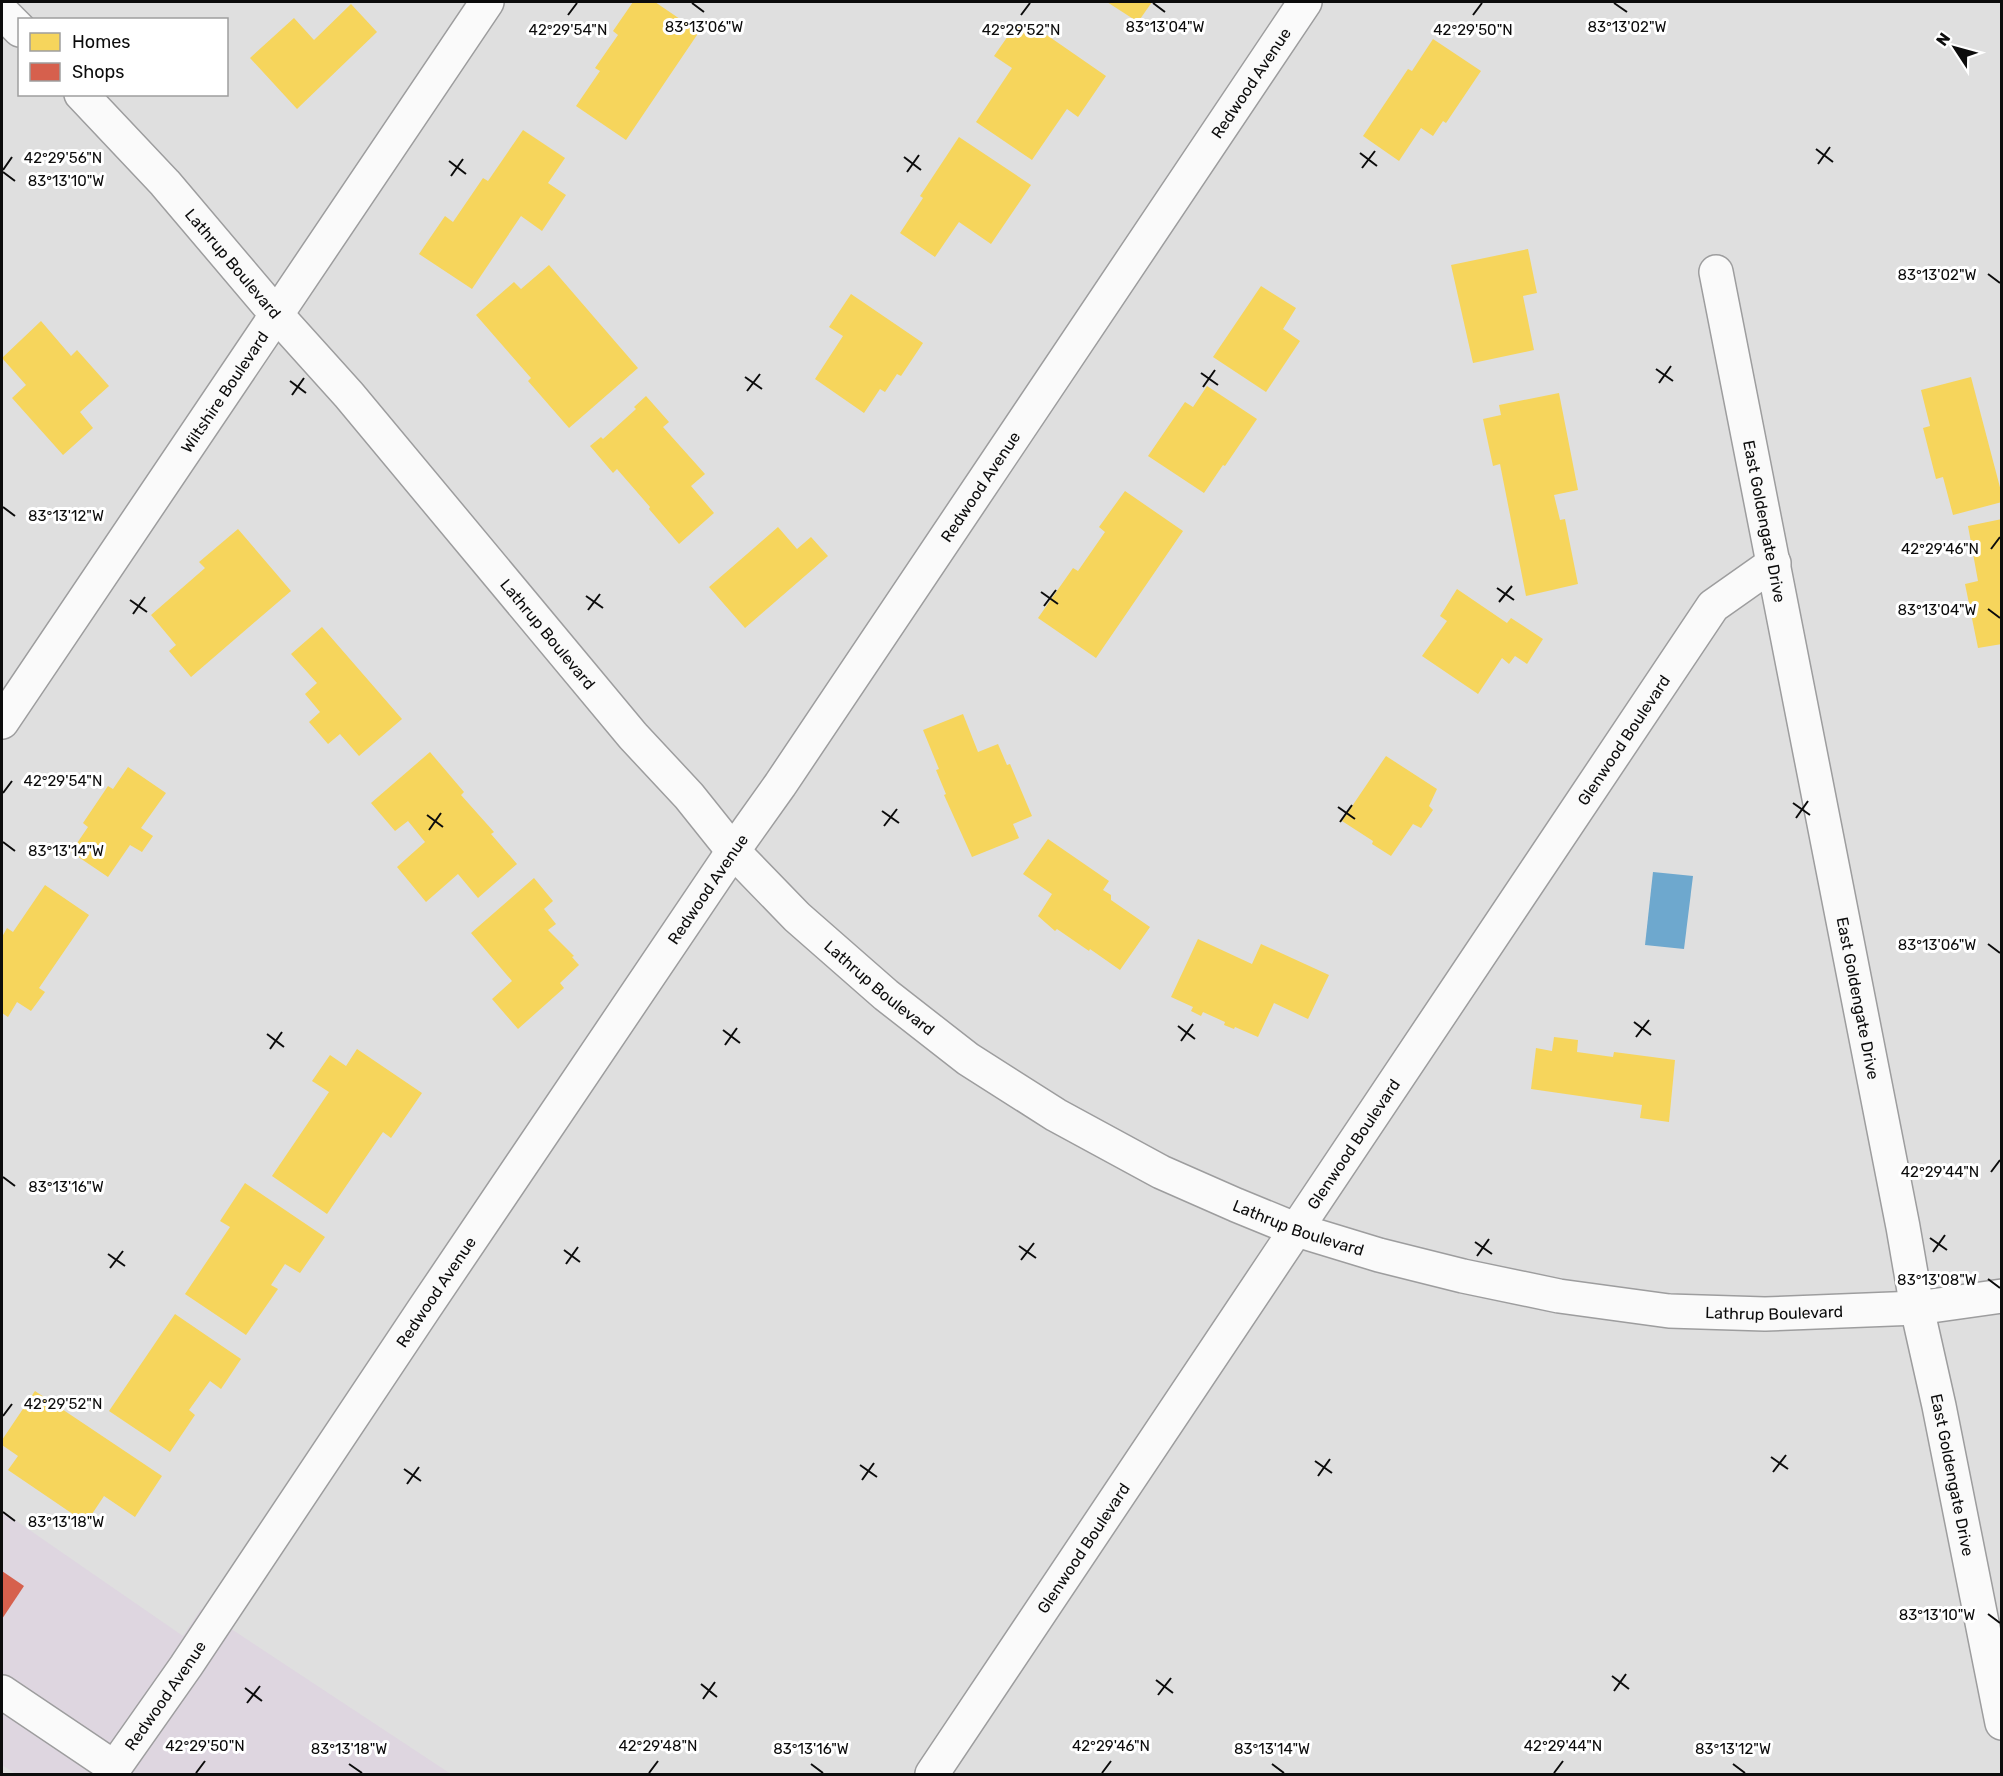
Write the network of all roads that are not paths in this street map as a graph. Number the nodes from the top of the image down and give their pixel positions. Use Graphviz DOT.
graph roads {
  1 [pos="487,2"];
  2 [pos="1305,2"];
  3 [pos="2,12"];
  4 [pos="18,28"];
  5 [pos="83,96"];
  6 [pos="1716,272"];
  7 [pos="276,314"];
  8 [pos="1774,563"];
  9 [pos="2,722"];
  10 [pos="733,851"];
  11 [pos="1297,1230"];
  12 [pos="2001,1296"];
  13 [pos="1917,1308"];
  14 [pos="2,1692"];
  15 [pos="2001,1723"];
  16 [pos="112,1771"];
  17 [pos="932,1774"];
  1 -- 7 [label="street, Wiltshire Boulevard"];
  2 -- 10 [label="street, Redwood Avenue"];
  3 -- 4 [label="street"];
  5 -- 7 [label="street, Lathrup Boulevard"];
  6 -- 8 [label="street, East Goldengate Drive"];
  7 -- 9 [label="street, Wiltshire Boulevard"];
  7 -- 10 [label="street, Lathrup Boulevard"];
  8 -- 11 [label="street, Glenwood Boulevard"];
  8 -- 13 [label="street, East Goldengate Drive"];
  10 -- 11 [label="street, Lathrup Boulevard"];
  10 -- 16 [label="street, Redwood Avenue"];
  11 -- 13 [label="street, Lathrup Boulevard"];
  11 -- 17 [label="street, Glenwood Boulevard"];
  12 -- 13 [label="street, Lathrup Boulevard"];
  13 -- 15 [label="street, East Goldengate Drive"];
  14 -- 16 [label="street"];
}
